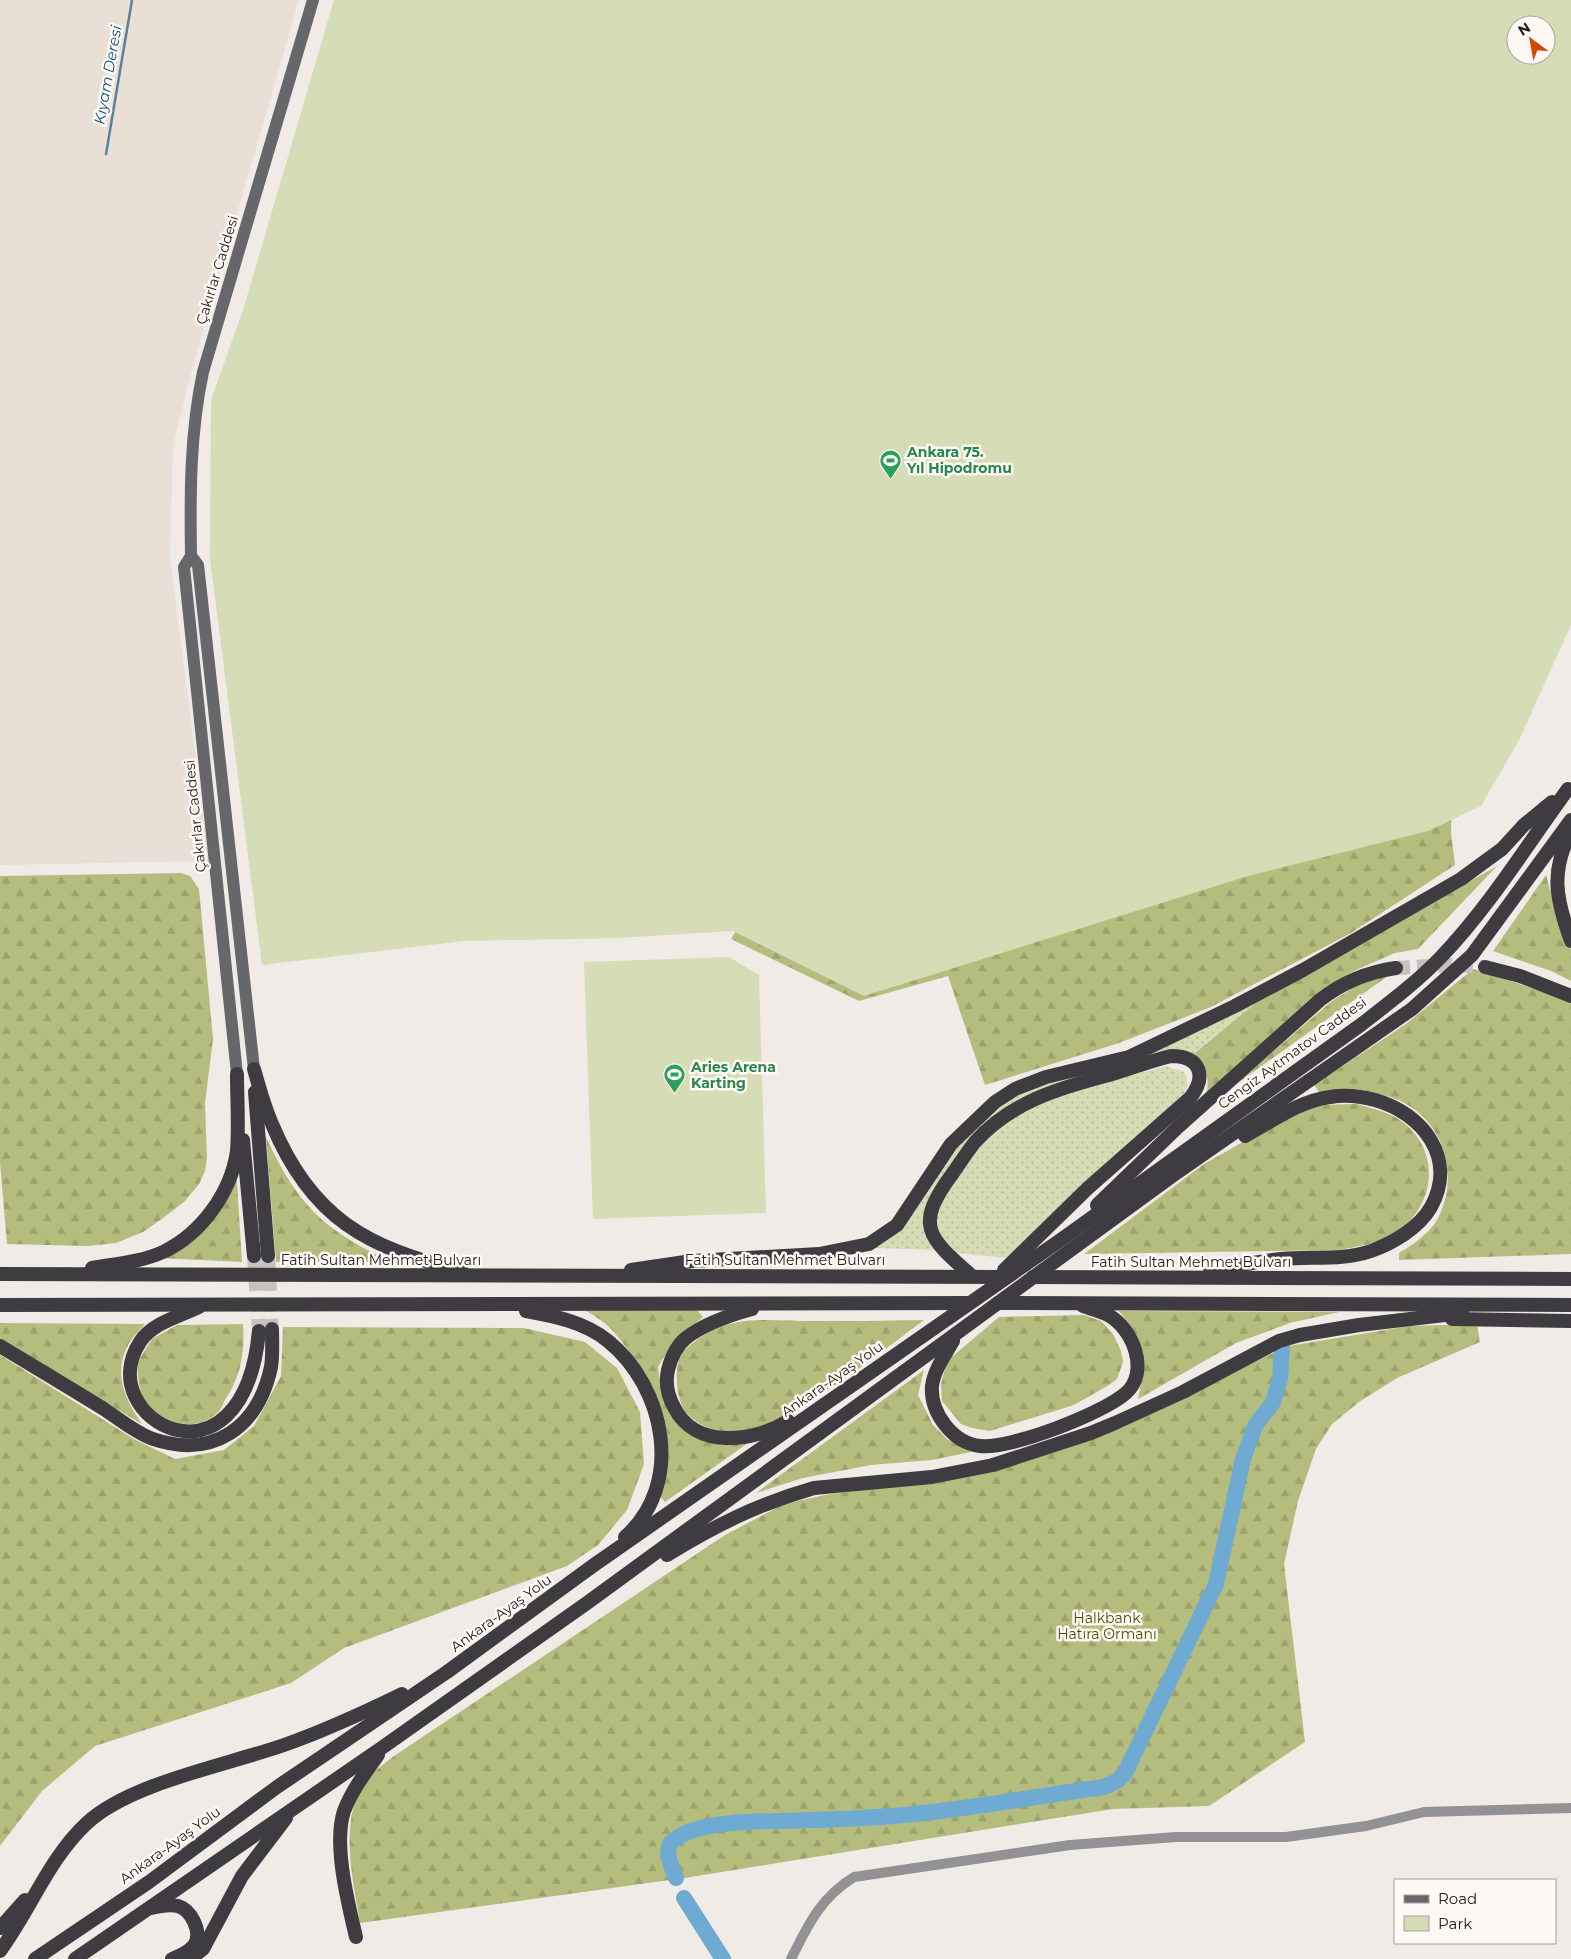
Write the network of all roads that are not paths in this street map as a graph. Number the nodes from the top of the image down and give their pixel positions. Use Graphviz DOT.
graph roads {
  1 [pos="313,0"];
  2 [pos="191,556"];
  3 [pos="1571,820"];
  4 [pos="1571,831"];
  5 [pos="1571,941"];
  6 [pos="1485,967"];
  7 [pos="1396,968"];
  8 [pos="245,989"];
  9 [pos="228,991"];
  10 [pos="1571,996"];
  11 [pos="254,1069"];
  12 [pos="237,1074"];
  13 [pos="1172,1176"];
  14 [pos="1062,1239"];
  15 [pos="254,1256"];
  16 [pos="268,1256"];
  17 [pos="0,1274"];
  18 [pos="59,1274"];
  19 [pos="972,1276"];
  20 [pos="485,1277"];
  21 [pos="584,1277"];
  22 [pos="1174,1278"];
  23 [pos="1571,1279"];
  24 [pos="984,1291"];
  25 [pos="1072,1303"];
  26 [pos="770,1304"];
  27 [pos="1569,1304"];
  28 [pos="0,1305"];
  29 [pos="205,1305"];
  30 [pos="496,1305"];
  31 [pos="1406,1319"];
  32 [pos="1571,1321"];
  33 [pos="956,1336"];
  34 [pos="0,1346"];
  35 [pos="594,1565"];
  36 [pos="587,1603"];
  37 [pos="447,1672"];
  38 [pos="383,1747"];
  39 [pos="296,1806"];
  40 [pos="1571,1808"];
  41 [pos="44,1879"];
  42 [pos="147,1908"];
  43 [pos="0,1928"];
  44 [pos="356,1937"];
  45 [pos="0,1951"];
  46 [pos="35,1959"];
  47 [pos="75,1959"];
  48 [pos="172,1959"];
  49 [pos="190,1959"];
  50 [pos="792,1959"];
  1 -- 2 [label="main road, Çakırlar Caddesi"];
  2 -- 8 [label="main road, Çakırlar Caddesi"];
  2 -- 9 [label="main road, Çakırlar Caddesi"];
  3 -- 13 [label="highway"];
  4 -- 5 [label="highway"];
  6 -- 10 [label="highway"];
  7 -- 14 [label="highway"];
  8 -- 9 [label="main road"];
  8 -- 11 [label="main road, Çakırlar Caddesi"];
  9 -- 12 [label="main road, Çakırlar Caddesi"];
  11 -- 16 [label="highway"];
  11 -- 20 [label="highway"];
  12 -- 15 [label="highway"];
  12 -- 18 [label="highway"];
  13 -- 22 [label="highway"];
  13 -- 33 [label="highway"];
  14 -- 21 [label="highway, Cengiz Aytmatov Caddesi"];
  14 -- 24 [label="highway, Cengiz Aytmatov Caddesi"];
  17 -- 18 [label="highway, Fatih Sultan Mehmet Bulvarı"];
  18 -- 20 [label="highway, Fatih Sultan Mehmet Bulvarı"];
  19 -- 21 [label="highway, Fatih Sultan Mehmet Bulvarı"];
  19 -- 22 [label="highway, Fatih Sultan Mehmet Bulvarı"];
  19 -- 24 [label="highway"];
  20 -- 21 [label="highway, Fatih Sultan Mehmet Bulvarı"];
  22 -- 23 [label="highway, Fatih Sultan Mehmet Bulvarı"];
  24 -- 26 [label="highway"];
  24 -- 35 [label="highway, Ankara-Ayaş Yolu"];
  25 -- 26 [label="highway"];
  25 -- 27 [label="highway"];
  25 -- 33 [label="highway"];
  26 -- 30 [label="highway"];
  27 -- 31 [label="highway"];
  28 -- 29 [label="highway"];
  29 -- 30 [label="highway"];
  29 -- 34 [label="highway"];
  30 -- 35 [label="highway"];
  31 -- 32 [label="highway"];
  31 -- 36 [label="highway"];
  33 -- 36 [label="highway"];
  35 -- 37 [label="highway, Ankara-Ayaş Yolu"];
  36 -- 38 [label="highway"];
  37 -- 41 [label="highway"];
  37 -- 46 [label="highway, Ankara-Ayaş Yolu"];
  38 -- 39 [label="highway"];
  38 -- 44 [label="highway"];
  39 -- 42 [label="highway"];
  39 -- 49 [label="highway"];
  40 -- 50 [label="street"];
  41 -- 43 [label="highway"];
  41 -- 45 [label="highway"];
  42 -- 47 [label="highway"];
  42 -- 48 [label="highway"];
}
